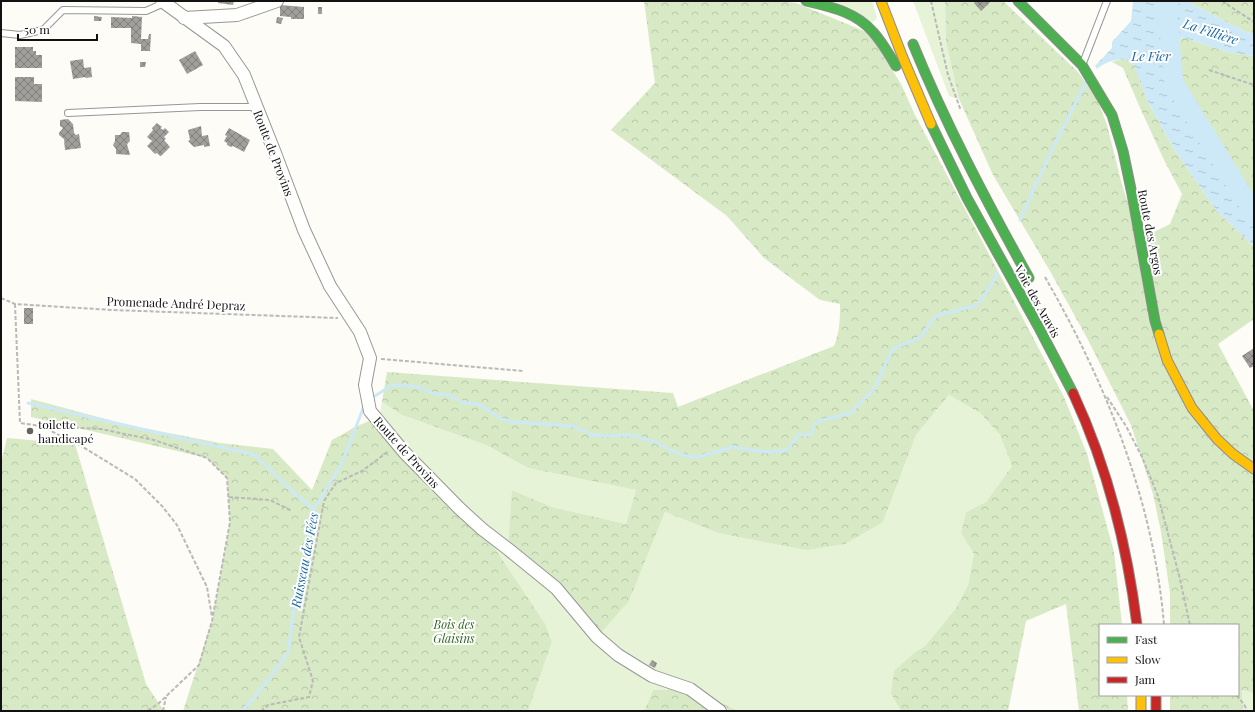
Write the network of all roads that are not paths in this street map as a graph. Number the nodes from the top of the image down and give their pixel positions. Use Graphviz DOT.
graph roads {
  1 [pos="277,1"];
  2 [pos="806,1"];
  3 [pos="881,1"];
  4 [pos="1018,1"];
  5 [pos="1107,1"];
  6 [pos="163,2"];
  7 [pos="184,18"];
  8 [pos="1,33"];
  9 [pos="910,34"];
  10 [pos="1082,65"];
  11 [pos="920,102"];
  12 [pos="256,106"];
  13 [pos="68,113"];
  14 [pos="1032,285"];
  15 [pos="1254,469"];
  16 [pos="1137,624"];
  17 [pos="1141,696"];
  18 [pos="1156,696"];
  19 [pos="720,711"];
  20 [pos="1141,711"];
  21 [pos="1156,711"];
  1 -- 7 [label="street"];
  2 -- 11 [label="main road"];
  3 -- 11 [label="main road, Voie des Aravis"];
  4 -- 10 [label="main road, Route des Argos"];
  5 -- 10 [label="lane"];
  6 -- 7 [label="street, Route de Provins"];
  6 -- 8 [label="lane"];
  7 -- 12 [label="street, Route de Provins"];
  9 -- 14 [label="main road, Voie des Aravis"];
  10 -- 15 [label="main road, Route des Argos"];
  11 -- 16 [label="main road, Voie des Aravis"];
  12 -- 13 [label="lane"];
  12 -- 19 [label="street, Route de Provins"];
  17 -- 20 [label="main road"];
  18 -- 21 [label="main road"];
}
